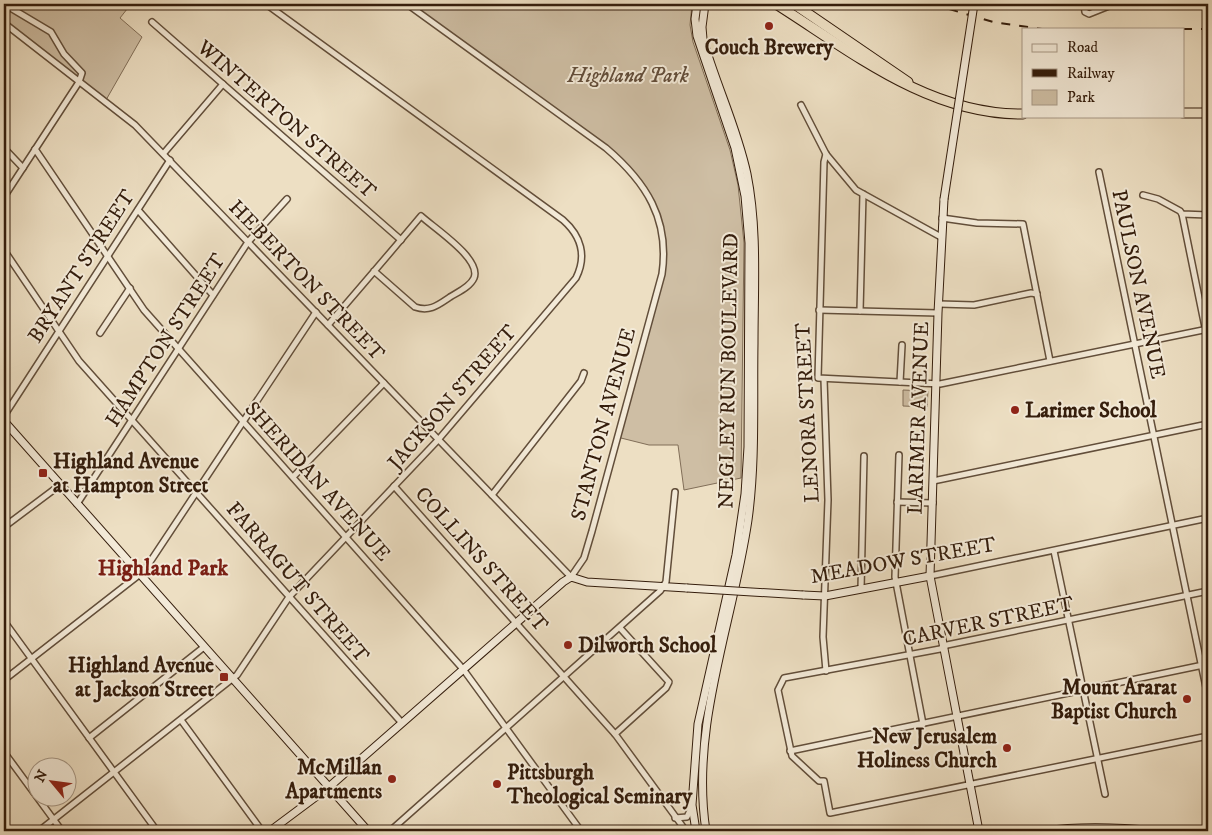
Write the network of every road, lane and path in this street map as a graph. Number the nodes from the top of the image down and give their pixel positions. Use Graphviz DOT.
graph roads {
  1 [pos="4,4"];
  2 [pos="266,4"];
  3 [pos="407,4"];
  4 [pos="698,4"];
  5 [pos="705,4"];
  6 [pos="776,4"];
  7 [pos="794,4"];
  8 [pos="974,4"];
  9 [pos="1084,4"];
  10 [pos="1114,4"];
  11 [pos="152,22"];
  12 [pos="4,23"];
  13 [pos="79,82"];
  14 [pos="223,84"];
  15 [pos="918,90"];
  16 [pos="801,105"];
  17 [pos="1208,113"];
  18 [pos="1022,114"];
  19 [pos="1184,114"];
  20 [pos="4,148"];
  21 [pos="35,149"];
  22 [pos="164,153"];
  23 [pos="826,154"];
  24 [pos="170,160"];
  25 [pos="23,168"];
  26 [pos="1099,172"];
  27 [pos="862,194"];
  28 [pos="1143,195"];
  29 [pos="4,197"];
  30 [pos="287,199"];
  31 [pos="138,210"];
  32 [pos="1182,214"];
  33 [pos="1208,215"];
  34 [pos="942,218"];
  35 [pos="941,237"];
  36 [pos="401,240"];
  37 [pos="248,242"];
  38 [pos="4,250"];
  39 [pos="108,256"];
  40 [pos="374,271"];
  41 [pos="130,288"];
  42 [pos="1037,294"];
  43 [pos="213,295"];
  44 [pos="939,304"];
  45 [pos="819,310"];
  46 [pos="860,311"];
  47 [pos="316,312"];
  48 [pos="938,314"];
  49 [pos="328,325"];
  50 [pos="1207,329"];
  51 [pos="59,331"];
  52 [pos="100,334"];
  53 [pos="1208,342"];
  54 [pos="1134,344"];
  55 [pos="902,345"];
  56 [pos="178,348"];
  57 [pos="1050,361"];
  58 [pos="584,373"];
  59 [pos="824,379"];
  60 [pos="900,382"];
  61 [pos="384,383"];
  62 [pos="936,383"];
  63 [pos="4,416"];
  64 [pos="131,420"];
  65 [pos="4,421"];
  66 [pos="243,422"];
  67 [pos="1208,424"];
  68 [pos="1154,436"];
  69 [pos="438,440"];
  70 [pos="900,455"];
  71 [pos="864,456"];
  72 [pos="293,477"];
  73 [pos="933,481"];
  74 [pos="60,485"];
  75 [pos="394,486"];
  76 [pos="196,492"];
  77 [pos="675,492"];
  78 [pos="492,496"];
  79 [pos="897,502"];
  80 [pos="933,503"];
  81 [pos="77,504"];
  82 [pos="1208,518"];
  83 [pos="1173,525"];
  84 [pos="4,527"];
  85 [pos="346,537"];
  86 [pos="1054,550"];
  87 [pos="139,574"];
  88 [pos="930,576"];
  89 [pos="572,577"];
  90 [pos="896,583"];
  91 [pos="663,587"];
  92 [pos="861,589"];
  93 [pos="1208,591"];
  94 [pos="825,596"];
  95 [pos="1187,596"];
  96 [pos="289,597"];
  97 [pos="1069,620"];
  98 [pos="4,621"];
  99 [pos="516,622"];
  100 [pos="620,628"];
  101 [pos="204,647"];
  102 [pos="944,647"];
  103 [pos="910,655"];
  104 [pos="31,659"];
  105 [pos="1208,664"];
  106 [pos="1202,665"];
  107 [pos="463,669"];
  108 [pos="826,671"];
  109 [pos="564,677"];
  110 [pos="232,679"];
  111 [pos="4,680"];
  112 [pos="1083,690"];
  113 [pos="1208,697"];
  114 [pos="957,716"];
  115 [pos="181,720"];
  116 [pos="402,723"];
  117 [pos="923,724"];
  118 [pos="506,729"];
  119 [pos="615,734"];
  120 [pos="1208,736"];
  121 [pos="89,738"];
  122 [pos="790,751"];
  123 [pos="4,752"];
  124 [pos="1097,759"];
  125 [pos="114,772"];
  126 [pos="970,785"];
  127 [pos="329,787"];
  128 [pos="1105,794"];
  129 [pos="692,804"];
  130 [pos="675,818"];
  131 [pos="54,820"];
  132 [pos="39,831"];
  133 [pos="62,831"];
  134 [pos="157,831"];
  135 [pos="262,831"];
  136 [pos="270,831"];
  137 [pos="368,831"];
  138 [pos="390,831"];
  139 [pos="580,831"];
  140 [pos="686,831"];
  141 [pos="696,831"];
  142 [pos="706,831"];
  143 [pos="980,831"];
  144 [pos="1042,831"];
  145 [pos="1155,831"];
  1 -- 13 [label="street"];
  2 -- 69 [label="street, JACKSON STREET"];
  3 -- 89 [label="street, STANTON AVENUE"];
  4 -- 129 [label="main road, NEGLEY RUN BOULEVARD"];
  5 -- 142 [label="main road, NEGLEY RUN BOULEVARD"];
  6 -- 15 [label="highway"];
  7 -- 15 [label="highway"];
  8 -- 34 [label="main road, LARIMER AVENUE, bridge"];
  9 -- 10 [label="street"];
  11 -- 14 [label="street, WINTERTON STREET"];
  12 -- 13 [label="street, HEBERTON STREET"];
  13 -- 21 [label="street"];
  13 -- 22 [label="street, HEBERTON STREET"];
  14 -- 22 [label="street"];
  14 -- 36 [label="street, WINTERTON STREET"];
  15 -- 18 [label="highway"];
  16 -- 23 [label="street"];
  17 -- 19 [label="highway"];
  20 -- 25 [label="street"];
  21 -- 25 [label="street"];
  21 -- 39 [label="street, SHERIDAN AVENUE"];
  22 -- 24 [label="street, HEBERTON STREET"];
  23 -- 27 [label="street"];
  23 -- 45 [label="street, LENORA STREET"];
  24 -- 31 [label="street, BRYANT STREET"];
  24 -- 37 [label="street, HEBERTON STREET"];
  25 -- 29 [label="street"];
  26 -- 54 [label="street, PAULSON AVENUE"];
  27 -- 35 [label="street"];
  27 -- 46 [label="street"];
  28 -- 32 [label="street"];
  30 -- 37 [label="street, HAMPTON STREET"];
  31 -- 39 [label="street, BRYANT STREET"];
  31 -- 43 [label="street"];
  32 -- 33 [label="street"];
  32 -- 50 [label="street"];
  34 -- 35 [label="main road, LARIMER AVENUE"];
  34 -- 42 [label="street"];
  35 -- 44 [label="main road, LARIMER AVENUE"];
  36 -- 40 [label="street"];
  36 -- 40 [label="street"];
  37 -- 43 [label="street, HAMPTON STREET"];
  37 -- 47 [label="street, HEBERTON STREET"];
  38 -- 51 [label="street, FARRAGUT STREET"];
  39 -- 41 [label="street, SHERIDAN AVENUE"];
  39 -- 51 [label="street, BRYANT STREET"];
  40 -- 49 [label="street"];
  41 -- 52 [label="street"];
  41 -- 56 [label="street, SHERIDAN AVENUE"];
  42 -- 44 [label="street"];
  42 -- 57 [label="street"];
  43 -- 56 [label="street, HAMPTON STREET"];
  44 -- 48 [label="main road, LARIMER AVENUE"];
  45 -- 46 [label="street"];
  45 -- 59 [label="street, LENORA STREET"];
  46 -- 48 [label="street"];
  47 -- 49 [label="street, HEBERTON STREET"];
  47 -- 66 [label="street"];
  48 -- 62 [label="main road, LARIMER AVENUE"];
  49 -- 61 [label="street, HEBERTON STREET"];
  50 -- 53 [label="street"];
  50 -- 54 [label="street"];
  51 -- 63 [label="street, BRYANT STREET"];
  51 -- 64 [label="street, FARRAGUT STREET"];
  54 -- 57 [label="street"];
  54 -- 68 [label="street, PAULSON AVENUE"];
  55 -- 60 [label="street"];
  56 -- 64 [label="street, HAMPTON STREET"];
  56 -- 66 [label="street, SHERIDAN AVENUE"];
  57 -- 62 [label="street"];
  58 -- 78 [label="street"];
  59 -- 60 [label="street"];
  59 -- 94 [label="street, LENORA STREET"];
  60 -- 62 [label="street"];
  61 -- 69 [label="street, HEBERTON STREET"];
  61 -- 72 [label="street"];
  62 -- 73 [label="main road, LARIMER AVENUE"];
  64 -- 76 [label="street, FARRAGUT STREET"];
  64 -- 81 [label="street, HAMPTON STREET"];
  65 -- 74 [label="main road"];
  66 -- 72 [label="street, SHERIDAN AVENUE"];
  66 -- 76 [label="street"];
  67 -- 68 [label="street"];
  68 -- 73 [label="street"];
  68 -- 83 [label="street, PAULSON AVENUE"];
  69 -- 75 [label="street, JACKSON STREET"];
  69 -- 78 [label="street, HEBERTON STREET"];
  70 -- 79 [label="street"];
  71 -- 92 [label="street"];
  72 -- 85 [label="street, SHERIDAN AVENUE"];
  73 -- 80 [label="main road, LARIMER AVENUE"];
  74 -- 81 [label="main road"];
  74 -- 84 [label="street"];
  75 -- 85 [label="street, JACKSON STREET"];
  75 -- 99 [label="street, COLLINS STREET"];
  76 -- 87 [label="street"];
  76 -- 96 [label="street, FARRAGUT STREET"];
  77 -- 91 [label="street"];
  78 -- 89 [label="street, HEBERTON STREET"];
  79 -- 80 [label="street"];
  79 -- 90 [label="street"];
  80 -- 88 [label="main road, LARIMER AVENUE"];
  81 -- 87 [label="main road"];
  82 -- 83 [label="street, MEADOW STREET"];
  83 -- 86 [label="street, MEADOW STREET"];
  83 -- 95 [label="street, PAULSON AVENUE"];
  85 -- 96 [label="street, JACKSON STREET"];
  85 -- 107 [label="street, SHERIDAN AVENUE"];
  86 -- 88 [label="street, MEADOW STREET"];
  86 -- 97 [label="street"];
  87 -- 101 [label="main road"];
  87 -- 104 [label="street"];
  88 -- 90 [label="main road, MEADOW STREET"];
  88 -- 102 [label="main road, LARIMER AVENUE"];
  89 -- 91 [label="main road, MEADOW STREET"];
  89 -- 99 [label="main road, STANTON AVENUE"];
  90 -- 92 [label="main road, MEADOW STREET"];
  90 -- 103 [label="street"];
  91 -- 94 [label="main road, MEADOW STREET, bridge"];
  91 -- 100 [label="street"];
  92 -- 94 [label="main road, MEADOW STREET"];
  93 -- 95 [label="street, CARVER STREET"];
  94 -- 108 [label="street, LENORA STREET"];
  95 -- 97 [label="street, CARVER STREET"];
  95 -- 106 [label="street, PAULSON AVENUE"];
  96 -- 110 [label="street, JACKSON STREET"];
  96 -- 116 [label="street, FARRAGUT STREET"];
  97 -- 102 [label="street, CARVER STREET"];
  97 -- 112 [label="street"];
  98 -- 104 [label="street"];
  99 -- 107 [label="main road, STANTON AVENUE"];
  99 -- 109 [label="street, COLLINS STREET"];
  100 -- 109 [label="street"];
  100 -- 119 [label="street"];
  101 -- 110 [label="main road"];
  101 -- 121 [label="street"];
  102 -- 103 [label="street, CARVER STREET"];
  102 -- 114 [label="main road, LARIMER AVENUE"];
  103 -- 108 [label="street, CARVER STREET"];
  103 -- 117 [label="street"];
  104 -- 111 [label="street"];
  104 -- 121 [label="street"];
  105 -- 106 [label="street"];
  106 -- 112 [label="street"];
  106 -- 113 [label="street, PAULSON AVENUE"];
  107 -- 116 [label="main road, STANTON AVENUE"];
  107 -- 118 [label="street, SHERIDAN AVENUE"];
  108 -- 122 [label="street, CARVER STREET"];
  109 -- 118 [label="street"];
  109 -- 119 [label="street, COLLINS STREET"];
  110 -- 115 [label="street, JACKSON STREET"];
  110 -- 127 [label="main road"];
  112 -- 114 [label="street"];
  112 -- 124 [label="street"];
  114 -- 117 [label="street"];
  114 -- 126 [label="main road, LARIMER AVENUE"];
  115 -- 125 [label="street, JACKSON STREET"];
  115 -- 135 [label="street"];
  116 -- 127 [label="main road, STANTON AVENUE"];
  117 -- 122 [label="street"];
  118 -- 138 [label="street"];
  118 -- 139 [label="street, SHERIDAN AVENUE"];
  119 -- 130 [label="street, COLLINS STREET"];
  120 -- 124 [label="street"];
  121 -- 125 [label="street"];
  122 -- 126 [label="street"];
  123 -- 131 [label="street"];
  124 -- 126 [label="street"];
  124 -- 128 [label="street"];
  125 -- 131 [label="street, JACKSON STREET"];
  125 -- 134 [label="street"];
  126 -- 143 [label="main road, LARIMER AVENUE"];
  127 -- 136 [label="main road, STANTON AVENUE"];
  127 -- 137 [label="main road"];
  129 -- 130 [label="street"];
  129 -- 141 [label="main road, NEGLEY RUN BOULEVARD"];
  130 -- 140 [label="street, COLLINS STREET"];
  131 -- 132 [label="street, JACKSON STREET"];
  131 -- 133 [label="street"];
  144 -- 145 [label="main road"];
}
